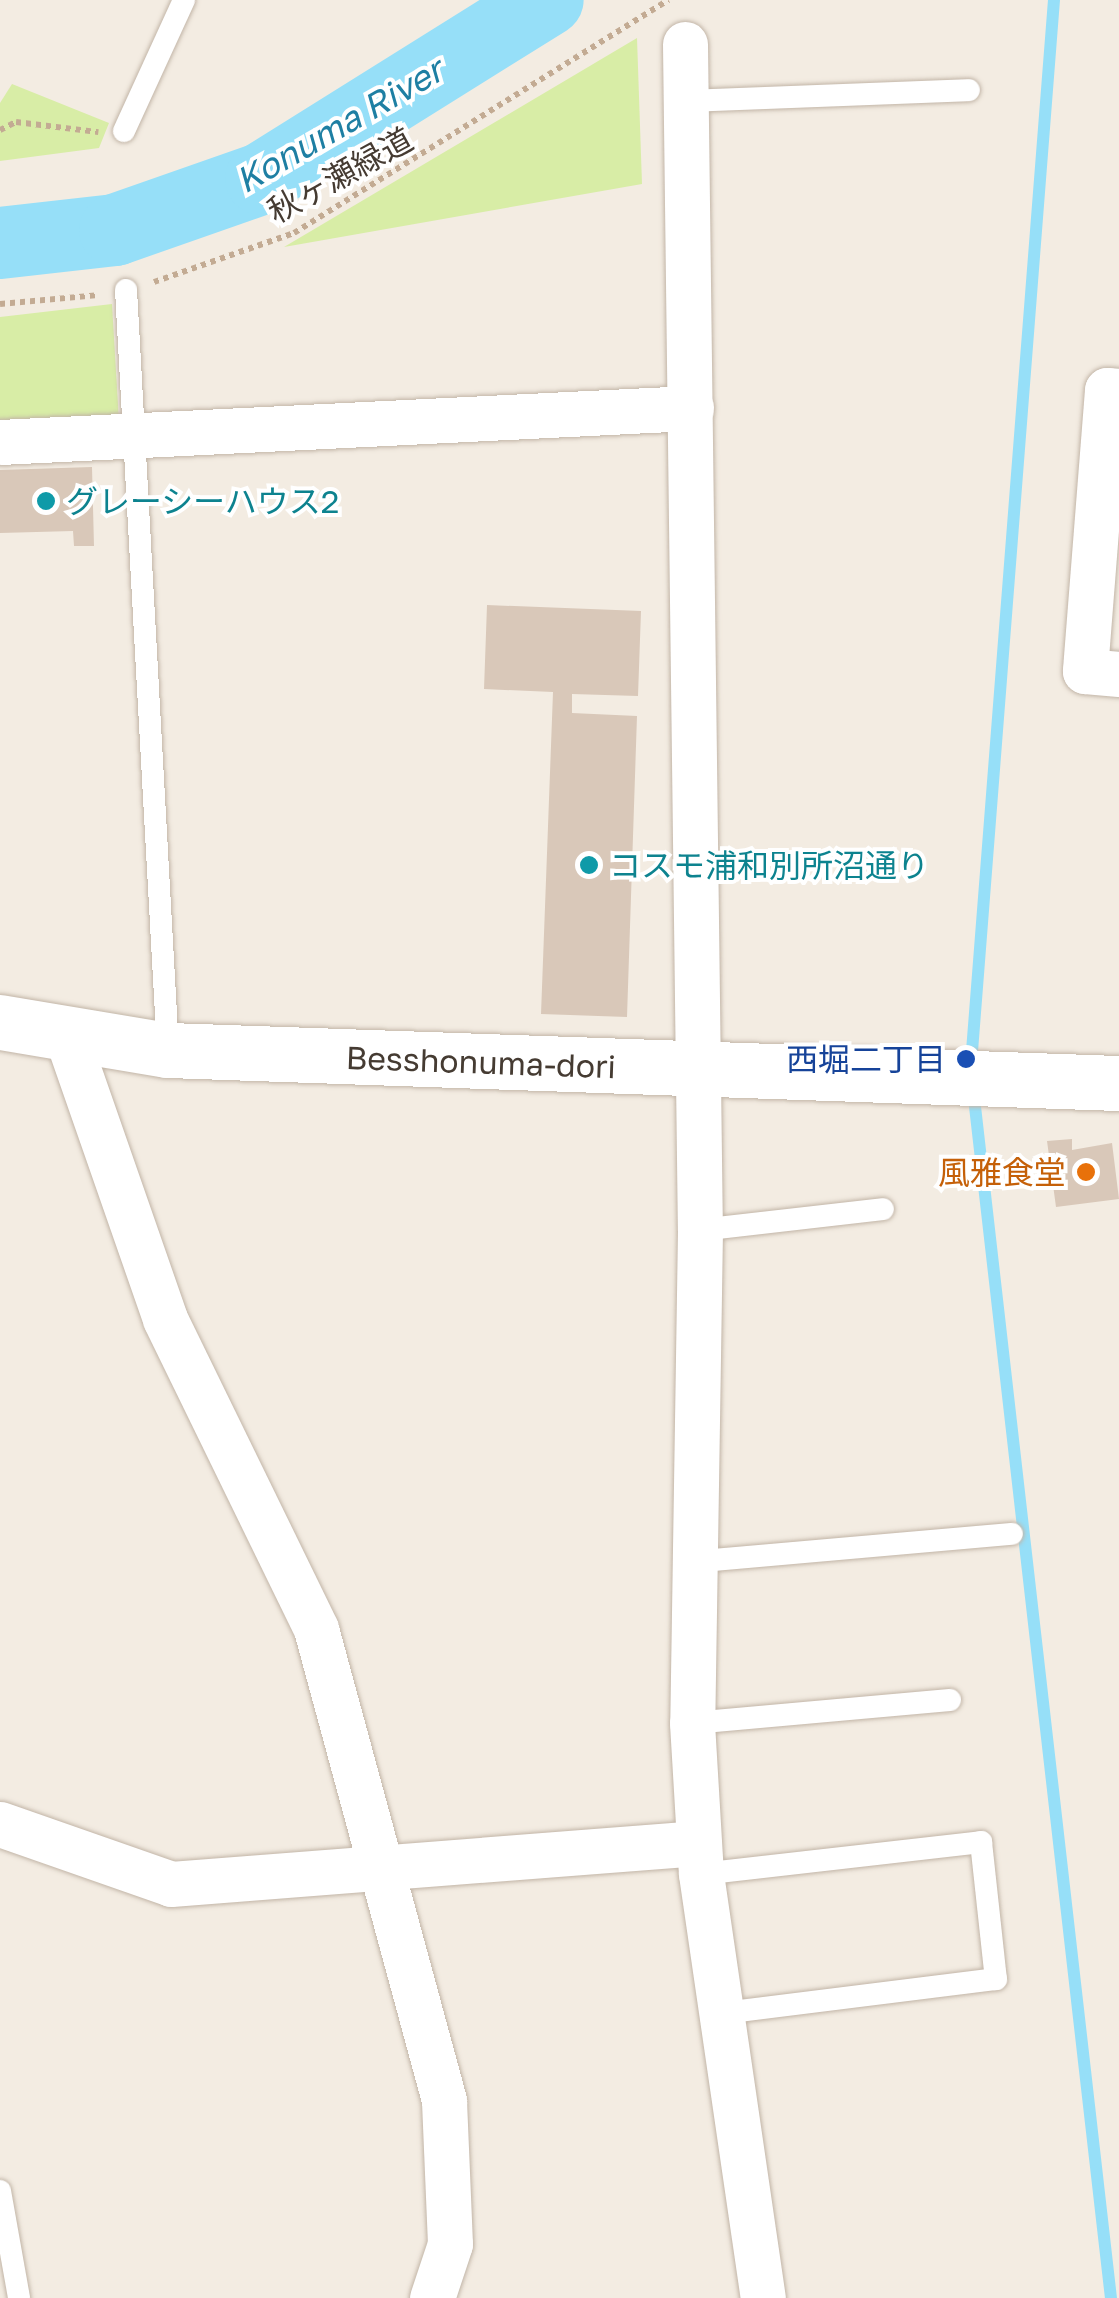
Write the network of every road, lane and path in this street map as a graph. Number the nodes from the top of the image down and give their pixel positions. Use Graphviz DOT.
graph roads {
  1 [pos="184,0"];
  2 [pos="669,0"];
  3 [pos="685,44"];
  4 [pos="969,90"];
  5 [pos="686,101"];
  6 [pos="0,130"];
  7 [pos="124,131"];
  8 [pos="126,290"];
  9 [pos="0,304"];
  10 [pos="1119,391"];
  11 [pos="692,408"];
  12 [pos="130,436"];
  13 [pos="0,442"];
  14 [pos="1107,539"];
  15 [pos="1119,674"];
  16 [pos="0,1022"];
  17 [pos="68,1040"];
  18 [pos="168,1050"];
  19 [pos="698,1071"];
  20 [pos="1119,1082"];
  21 [pos="883,1209"];
  22 [pos="700,1230"];
  23 [pos="1012,1534"];
  24 [pos="690,1562"];
  25 [pos="950,1700"];
  26 [pos="692,1723"];
  27 [pos="0,1824"];
  28 [pos="700,1858"];
  29 [pos="385,1873"];
  30 [pos="723,2014"];
  31 [pos="0,2196"];
  32 [pos="19,2298"];
  33 [pos="432,2298"];
  34 [pos="763,2298"];
  1 -- 7 [label="lane"];
  2 -- 8 [label="path, 秋ヶ瀬緑道"];
  3 -- 5 [label="street"];
  4 -- 5 [label="lane"];
  5 -- 11 [label="street"];
  6 -- 7 [label="path"];
  8 -- 9 [label="path, 秋ヶ瀬緑道"];
  8 -- 12 [label="lane"];
  10 -- 14 [label="street"];
  11 -- 12 [label="street"];
  11 -- 19 [label="street"];
  12 -- 13 [label="street"];
  12 -- 18 [label="lane"];
  14 -- 15 [label="street"];
  16 -- 17 [label="street, Besshonuma-dori"];
  17 -- 18 [label="street, Besshonuma-dori"];
  17 -- 29 [label="street"];
  18 -- 19 [label="street, Besshonuma-dori"];
  19 -- 20 [label="street, Besshonuma-dori"];
  19 -- 22 [label="street"];
  21 -- 22 [label="lane"];
  22 -- 24 [label="street"];
  23 -- 24 [label="lane"];
  24 -- 26 [label="street"];
  25 -- 26 [label="lane"];
  26 -- 28 [label="street"];
  27 -- 29 [label="street"];
  28 -- 29 [label="street"];
  28 -- 30 [label="street"];
  28 -- 30 [label="lane"];
  29 -- 33 [label="street"];
  30 -- 34 [label="street"];
  31 -- 32 [label="lane"];
}
